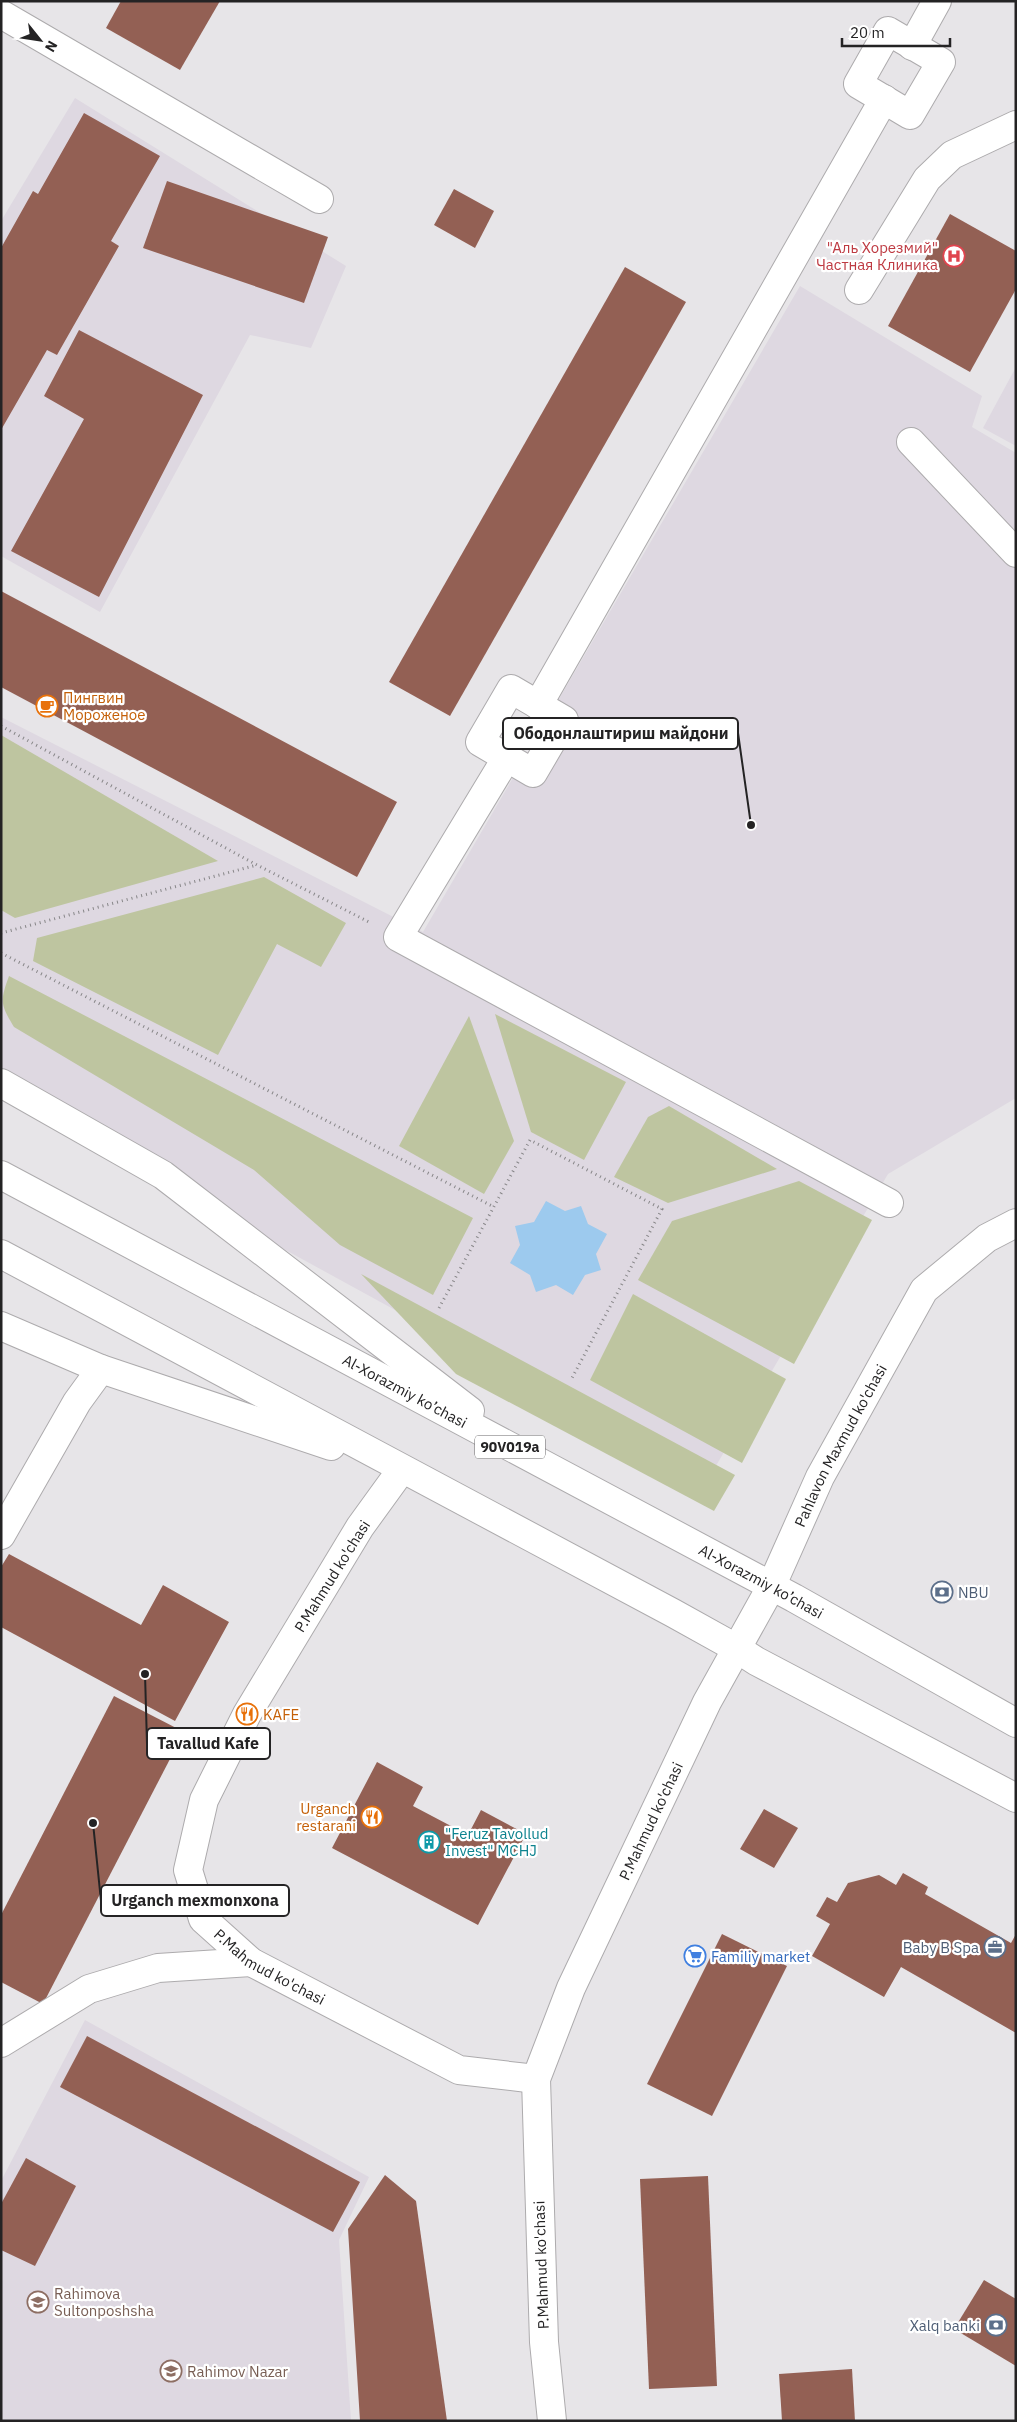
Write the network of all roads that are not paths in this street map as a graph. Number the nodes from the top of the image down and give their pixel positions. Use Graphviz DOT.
graph roads {
  1 [pos="937,1"];
  2 [pos="1,14"];
  3 [pos="912,46"];
  4 [pos="884,99"];
  5 [pos="1016,125"];
  6 [pos="320,198"];
  7 [pos="859,290"];
  8 [pos="911,442"];
  9 [pos="1016,553"];
  10 [pos="538,706"];
  11 [pos="507,757"];
  12 [pos="1,1083"];
  13 [pos="1,1176"];
  14 [pos="889,1203"];
  15 [pos="1016,1223"];
  16 [pos="1,1254"];
  17 [pos="1,1326"];
  18 [pos="101,1370"];
  19 [pos="533,1459"];
  20 [pos="402,1469"];
  21 [pos="1,1536"];
  22 [pos="770,1587"];
  23 [pos="736,1648"];
  24 [pos="707,1702"];
  25 [pos="1016,1723"];
  26 [pos="1016,1798"];
  27 [pos="251,1962"];
  28 [pos="1,2043"];
  29 [pos="536,2079"];
  30 [pos="552,2421"];
  1 -- 3 [label="main road"];
  2 -- 6 [label="main road"];
  3 -- 4 [label="main road"];
  3 -- 4 [label="main road"];
  4 -- 10 [label="main road"];
  5 -- 7 [label="main road"];
  8 -- 9 [label="main road"];
  10 -- 11 [label="main road"];
  10 -- 11 [label="main road"];
  11 -- 14 [label="main road"];
  12 -- 19 [label="main road"];
  13 -- 19 [label="main road, Al-Xorazmiy ko’chasi / 90V019a"];
  15 -- 22 [label="main road, Pahlavon Maxmud ko'chasi"];
  16 -- 20 [label="main road"];
  17 -- 18 [label="main road"];
  18 -- 20 [label="main road"];
  18 -- 21 [label="main road"];
  19 -- 22 [label="main road, Al-Xorazmiy ko’chasi / 90V019a"];
  20 -- 23 [label="main road"];
  20 -- 27 [label="main road, P.Mahmud ko'chasi"];
  22 -- 23 [label="main road, Pahlavon Maxmud ko'chasi"];
  22 -- 25 [label="main road, Al-Xorazmiy ko’chasi / 90V019a"];
  23 -- 24 [label="main road, Pahlavon Maxmud ko'chasi"];
  23 -- 26 [label="main road"];
  24 -- 29 [label="main road, P.Mahmud ko'chasi"];
  27 -- 28 [label="main road"];
  27 -- 29 [label="main road, P.Mahmud ko'chasi"];
  29 -- 30 [label="main road, P.Mahmud ko'chasi"];
}
